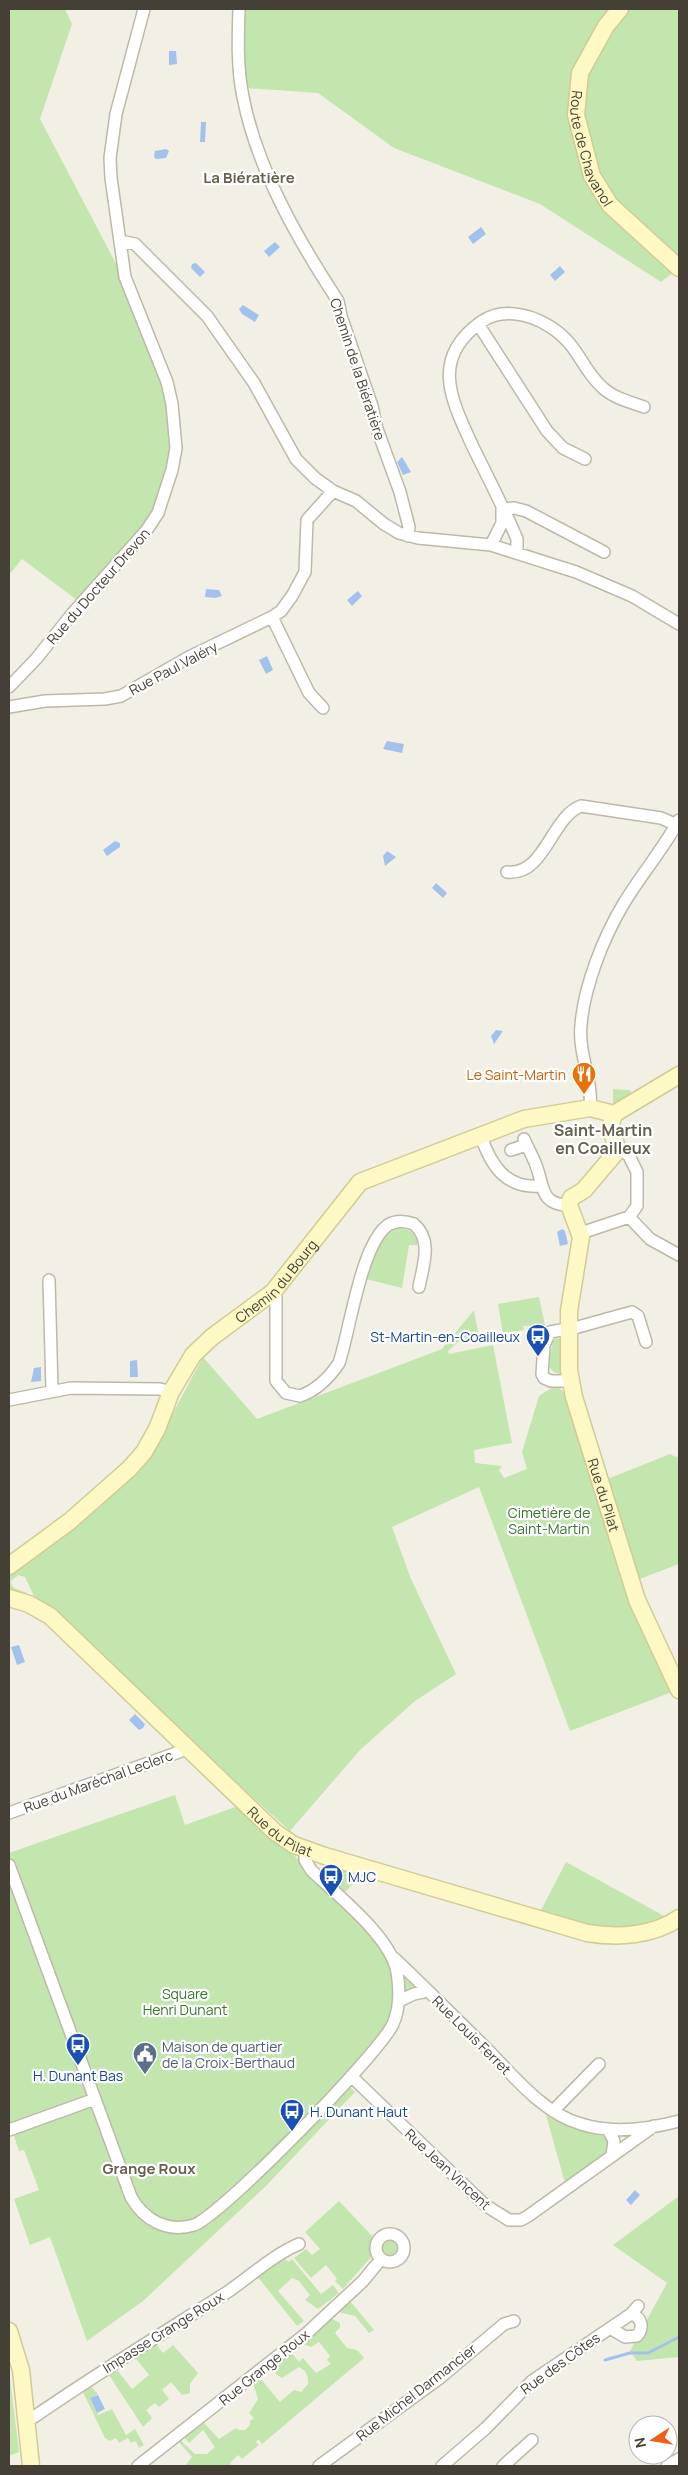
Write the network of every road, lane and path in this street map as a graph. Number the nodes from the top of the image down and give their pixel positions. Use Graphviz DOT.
graph roads {
  1 [pos="144,9"];
  2 [pos="239,9"];
  3 [pos="620,9"];
  4 [pos="120,241"];
  5 [pos="679,268"];
  6 [pos="478,324"];
  7 [pos="644,407"];
  8 [pos="585,459"];
  9 [pos="333,491"];
  10 [pos="502,509"];
  11 [pos="408,536"];
  12 [pos="491,544"];
  13 [pos="604,552"];
  14 [pos="517,554"];
  15 [pos="272,617"];
  16 [pos="679,624"];
  17 [pos="9,687"];
  18 [pos="9,706"];
  19 [pos="324,708"];
  20 [pos="678,822"];
  21 [pos="508,872"];
  22 [pos="679,1075"];
  23 [pos="590,1108"];
  24 [pos="614,1114"];
  25 [pos="481,1136"];
  26 [pos="617,1145"];
  27 [pos="511,1150"];
  28 [pos="541,1186"];
  29 [pos="569,1205"];
  30 [pos="629,1217"];
  31 [pos="581,1234"];
  32 [pos="679,1255"];
  33 [pos="49,1280"];
  34 [pos="419,1287"];
  35 [pos="273,1292"];
  36 [pos="569,1328"];
  37 [pos="646,1342"];
  38 [pos="570,1381"];
  39 [pos="52,1390"];
  40 [pos="171,1392"];
  41 [pos="9,1400"];
  42 [pos="9,1566"];
  43 [pos="9,1598"];
  44 [pos="679,1690"];
  45 [pos="186,1747"];
  46 [pos="9,1813"];
  47 [pos="305,1849"];
  48 [pos="9,1865"];
  49 [pos="679,1918"];
  50 [pos="393,1957"];
  51 [pos="428,1991"];
  52 [pos="399,2001"];
  53 [pos="599,2064"];
  54 [pos="351,2076"];
  55 [pos="95,2098"];
  56 [pos="553,2111"];
  57 [pos="679,2121"];
  58 [pos="654,2126"];
  59 [pos="608,2129"];
  60 [pos="9,2130"];
  61 [pos="612,2156"];
  62 [pos="299,2244"];
  63 [pos="381,2259"];
  64 [pos="514,2320"];
  65 [pos="610,2328"];
  66 [pos="9,2331"];
  67 [pos="26,2418"];
  68 [pos="532,2440"];
  69 [pos="679,2459"];
  70 [pos="31,2466"];
  71 [pos="138,2466"];
  72 [pos="319,2466"];
  73 [pos="442,2466"];
  74 [pos="503,2466"];
  75 [pos="666,2466"];
  1 -- 4 [label="street, Rue du Docteur Drevon"];
  2 -- 11 [label="street, Chemin de la Biératière"];
  3 -- 5 [label="main road, Route de Chavanol"];
  4 -- 9 [label="street"];
  4 -- 17 [label="street, Rue du Docteur Drevon"];
  6 -- 7 [label="street"];
  6 -- 8 [label="street"];
  6 -- 10 [label="street"];
  9 -- 11 [label="street"];
  9 -- 15 [label="street, Rue Paul Valéry"];
  10 -- 12 [label="street"];
  10 -- 13 [label="street"];
  10 -- 14 [label="street"];
  11 -- 12 [label="street"];
  12 -- 14 [label="street"];
  14 -- 16 [label="street"];
  15 -- 18 [label="street, Rue Paul Valéry"];
  15 -- 19 [label="street"];
  20 -- 21 [label="street"];
  20 -- 23 [label="street"];
  22 -- 24 [label="main road"];
  23 -- 24 [label="main road, Chemin du Bourg"];
  23 -- 25 [label="main road, Chemin du Bourg"];
  24 -- 26 [label="main road"];
  25 -- 28 [label="street"];
  25 -- 35 [label="main road, Chemin du Bourg"];
  26 -- 29 [label="main road"];
  26 -- 30 [label="street"];
  27 -- 28 [label="street"];
  28 -- 29 [label="street"];
  29 -- 31 [label="main road"];
  30 -- 31 [label="street"];
  30 -- 32 [label="street"];
  31 -- 36 [label="main road, Rue du Pilat"];
  33 -- 39 [label="street"];
  34 -- 35 [label="street"];
  35 -- 40 [label="main road, Chemin du Bourg"];
  36 -- 37 [label="street"];
  36 -- 38 [label="main road, Rue du Pilat"];
  36 -- 38 [label="street"];
  38 -- 44 [label="main road, Rue du Pilat"];
  39 -- 40 [label="street"];
  39 -- 41 [label="street"];
  40 -- 42 [label="main road, Chemin du Bourg"];
  43 -- 45 [label="main road, Rue du Pilat"];
  45 -- 46 [label="street, Rue du Maréchal Leclerc"];
  45 -- 47 [label="main road, Rue du Pilat"];
  47 -- 49 [label="main road, Rue du Pilat"];
  47 -- 50 [label="street"];
  48 -- 55 [label="street"];
  50 -- 51 [label="street, Rue Louis Ferret"];
  50 -- 52 [label="street"];
  51 -- 52 [label="street"];
  51 -- 56 [label="street, Rue Louis Ferret"];
  52 -- 54 [label="street"];
  53 -- 56 [label="street"];
  54 -- 55 [label="street"];
  54 -- 61 [label="street, Rue Jean Vincent"];
  55 -- 60 [label="street"];
  56 -- 59 [label="street, Rue Louis Ferret"];
  57 -- 58 [label="street, Rue Louis Ferret"];
  58 -- 59 [label="street, Rue Louis Ferret"];
  58 -- 61 [label="street, Rue Jean Vincent"];
  59 -- 61 [label="street"];
  62 -- 67 [label="street, Impasse Grange Roux"];
  63 -- 71 [label="street, Rue Grange Roux"];
  64 -- 72 [label="street, Rue Michel Darmancier"];
  65 -- 65 [label="street, Rue des Côtes"];
  65 -- 73 [label="street, Rue des Côtes"];
  66 -- 67 [label="main road"];
  67 -- 70 [label="main road"];
  68 -- 74 [label="street"];
  69 -- 75 [label="street"];
}
